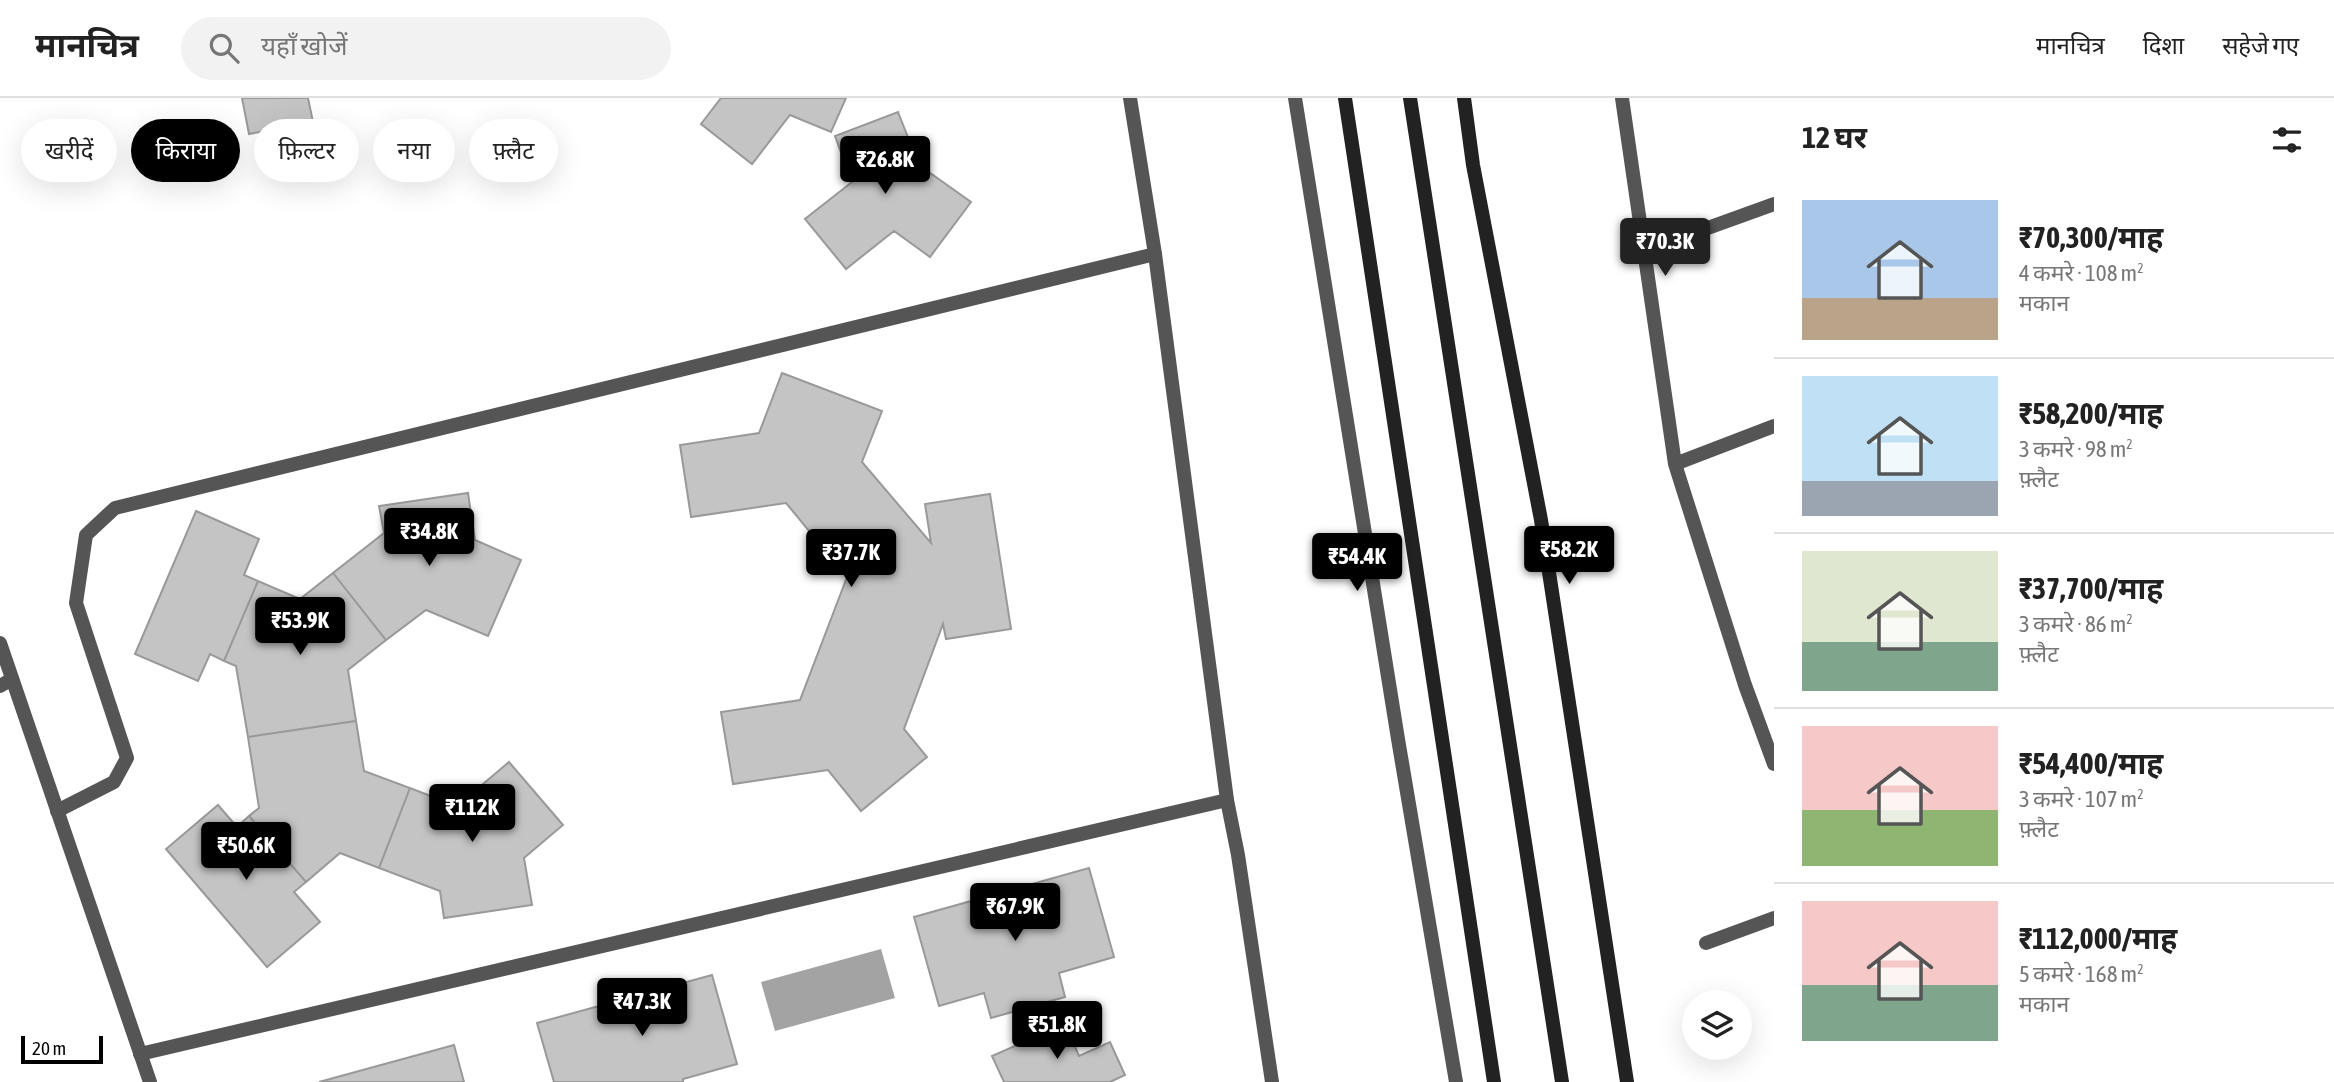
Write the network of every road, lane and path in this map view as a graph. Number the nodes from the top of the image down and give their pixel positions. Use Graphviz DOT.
graph roads {
  1 [pos="1130,98"];
  2 [pos="1295,98"];
  3 [pos="1345,98"];
  4 [pos="1410,98"];
  5 [pos="1464,98"];
  6 [pos="1622,98"];
  7 [pos="1774,204"];
  8 [pos="1644,251"];
  9 [pos="1155,254"];
  10 [pos="1774,426"];
  11 [pos="1675,464"];
  12 [pos="0,643"];
  13 [pos="6,682"];
  14 [pos="1774,764"];
  15 [pos="1227,800"];
  16 [pos="57,811"];
  17 [pos="1774,918"];
  18 [pos="1706,943"];
  19 [pos="140,1054"];
  20 [pos="150,1082"];
  21 [pos="1272,1082"];
  22 [pos="1456,1082"];
  23 [pos="1494,1082"];
  24 [pos="1562,1082"];
  25 [pos="1627,1082"];
  1 -- 9 [label="street"];
  2 -- 22 [label="street"];
  3 -- 23 [label="main road"];
  4 -- 24 [label="main road"];
  5 -- 25 [label="main road"];
  6 -- 8 [label="street"];
  7 -- 8 [label="street"];
  8 -- 11 [label="street"];
  9 -- 15 [label="street"];
  9 -- 16 [label="street"];
  10 -- 11 [label="street"];
  11 -- 14 [label="street"];
  12 -- 13 [label="street"];
  13 -- 16 [label="street"];
  15 -- 19 [label="street"];
  15 -- 21 [label="street"];
  16 -- 19 [label="street"];
  17 -- 18 [label="street"];
  19 -- 20 [label="street"];
}
